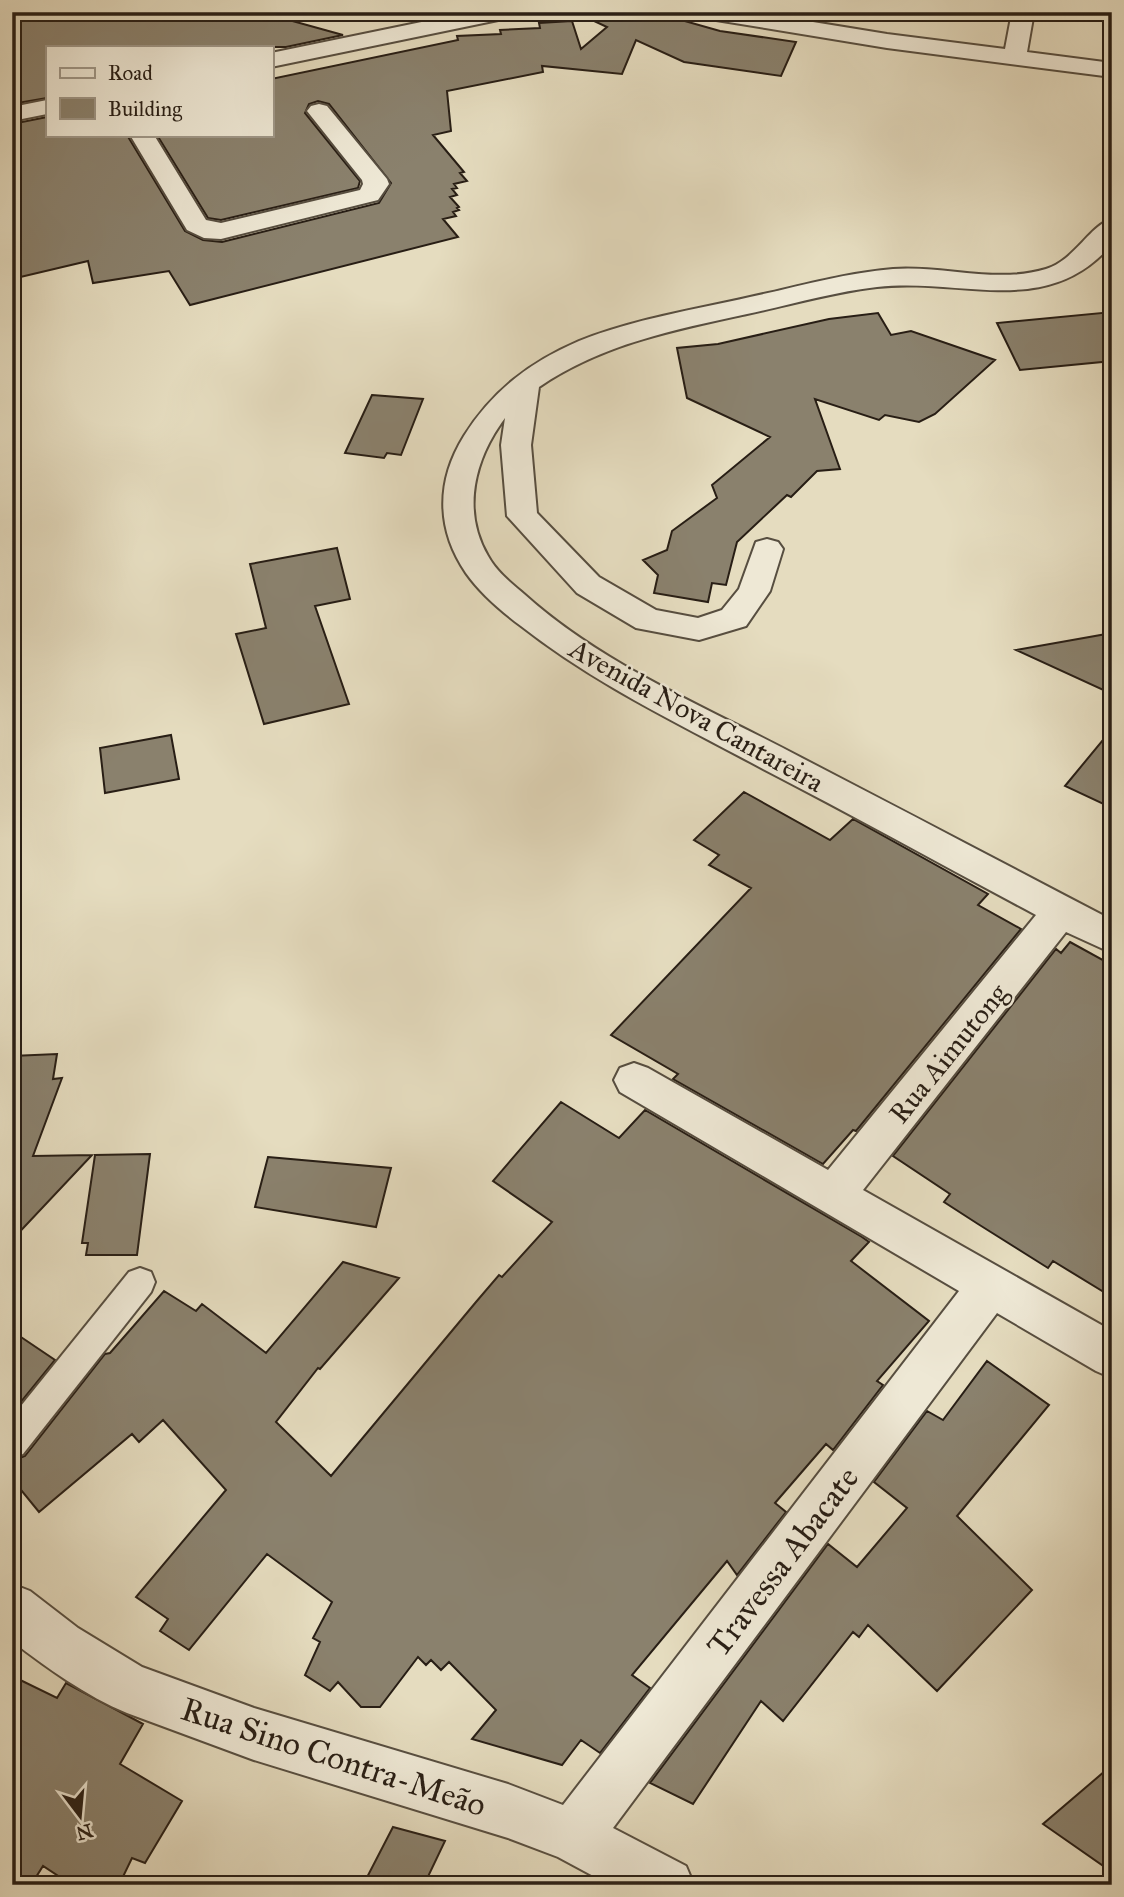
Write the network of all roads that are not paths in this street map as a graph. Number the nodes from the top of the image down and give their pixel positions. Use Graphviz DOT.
graph roads {
  1 [pos="503,12"];
  2 [pos="710,12"];
  3 [pos="1023,12"];
  4 [pos="833,22"];
  5 [pos="1015,56"];
  6 [pos="273,60"];
  7 [pos="1112,70"];
  8 [pos="46,107"];
  9 [pos="319,111"];
  10 [pos="12,114"];
  11 [pos="143,136"];
  12 [pos="1112,227"];
  13 [pos="525,381"];
  14 [pos="767,549"];
  15 [pos="1061,911"];
  16 [pos="1112,939"];
  17 [pos="634,1080"];
  18 [pos="834,1194"];
  19 [pos="141,1282"];
  20 [pos="991,1285"];
  21 [pos="1112,1356"];
  22 [pos="12,1443"];
  23 [pos="12,1609"];
  24 [pos="573,1836"];
  25 [pos="667,1885"];
  1 -- 6 [label="street"];
  2 -- 4 [label="street"];
  3 -- 5 [label="street"];
  4 -- 5 [label="street"];
  5 -- 7 [label="street"];
  8 -- 10 [label="street"];
  9 -- 11 [label="street"];
  12 -- 13 [label="street, Avenida Nova Cantareira"];
  13 -- 14 [label="street"];
  13 -- 15 [label="street, Avenida Nova Cantareira"];
  15 -- 16 [label="street, Avenida Nova Cantareira"];
  15 -- 18 [label="street, Rua Aimutong"];
  17 -- 18 [label="street"];
  18 -- 20 [label="street"];
  19 -- 22 [label="lane"];
  20 -- 21 [label="street"];
  20 -- 24 [label="street, Travessa Abacate"];
  23 -- 24 [label="street, Rua Sino Contra-Meão"];
  24 -- 25 [label="street, Rua Sino Contra-Meão"];
}
